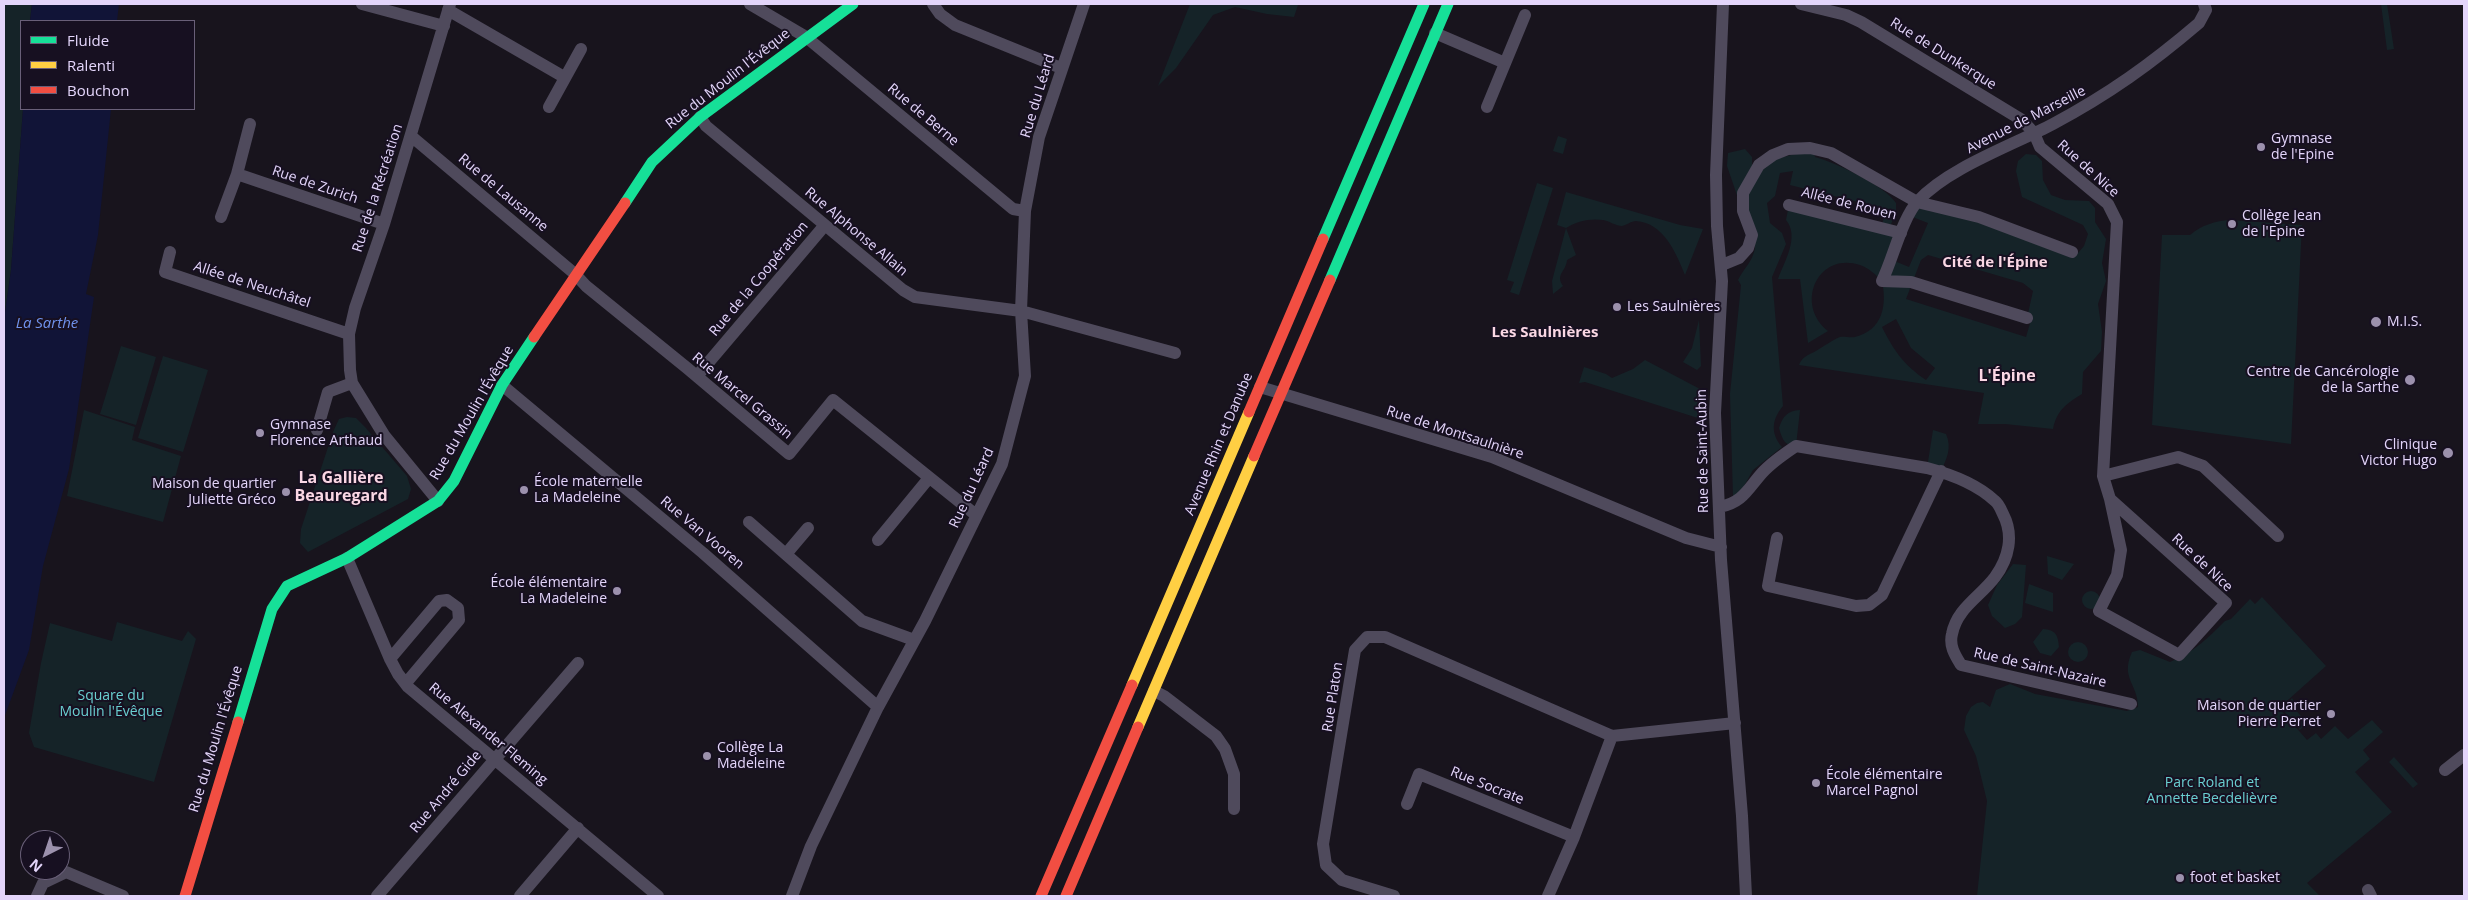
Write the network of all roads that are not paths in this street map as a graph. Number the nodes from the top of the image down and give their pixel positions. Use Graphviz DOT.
graph roads {
  1 [pos="362,4"];
  2 [pos="750,4"];
  3 [pos="853,4"];
  4 [pos="933,4"];
  5 [pos="1084,4"];
  6 [pos="1424,4"];
  7 [pos="1448,4"];
  8 [pos="1723,4"];
  9 [pos="1802,4"];
  10 [pos="2204,4"];
  11 [pos="449,7"];
  12 [pos="1848,9"];
  13 [pos="1525,16"];
  14 [pos="444,26"];
  15 [pos="1435,33"];
  16 [pos="806,36"];
  17 [pos="581,50"];
  18 [pos="1505,63"];
  19 [pos="1061,68"];
  20 [pos="564,77"];
  21 [pos="549,106"];
  22 [pos="1487,107"];
  23 [pos="700,117"];
  24 [pos="250,124"];
  25 [pos="2034,133"];
  26 [pos="411,136"];
  27 [pos="236,174"];
  28 [pos="1917,202"];
  29 [pos="1789,204"];
  30 [pos="1025,211"];
  31 [pos="221,217"];
  32 [pos="384,224"];
  33 [pos="825,225"];
  34 [pos="1901,233"];
  35 [pos="170,252"];
  36 [pos="2072,252"];
  37 [pos="1722,265"];
  38 [pos="575,274"];
  39 [pos="1021,311"];
  40 [pos="2027,318"];
  41 [pos="349,334"];
  42 [pos="1175,353"];
  43 [pos="697,376"];
  44 [pos="352,383"];
  45 [pos="502,385"];
  46 [pos="1260,387"];
  47 [pos="1280,394"];
  48 [pos="317,430"];
  49 [pos="1941,471"];
  50 [pos="2103,476"];
  51 [pos="929,478"];
  52 [pos="2110,499"];
  53 [pos="438,501"];
  54 [pos="1720,508"];
  55 [pos="976,515"];
  56 [pos="749,522"];
  57 [pos="808,528"];
  58 [pos="2278,536"];
  59 [pos="1777,538"];
  60 [pos="878,540"];
  61 [pos="1721,547"];
  62 [pos="786,554"];
  63 [pos="347,558"];
  64 [pos="914,640"];
  65 [pos="390,659"];
  66 [pos="578,663"];
  67 [pos="406,683"];
  68 [pos="1154,690"];
  69 [pos="2130,704"];
  70 [pos="878,707"];
  71 [pos="1735,723"];
  72 [pos="1612,736"];
  73 [pos="2464,755"];
  74 [pos="494,759"];
  75 [pos="2445,770"];
  76 [pos="1407,804"];
  77 [pos="1234,809"];
  78 [pos="578,828"];
  79 [pos="1574,837"];
  80 [pos="37,896"];
  81 [pos="122,896"];
  82 [pos="185,896"];
  83 [pos="377,896"];
  84 [pos="520,896"];
  85 [pos="658,896"];
  86 [pos="792,896"];
  87 [pos="1041,896"];
  88 [pos="1066,896"];
  89 [pos="1394,896"];
  90 [pos="1548,896"];
  91 [pos="1746,896"];
  1 -- 14 [label="street"];
  2 -- 16 [label="street, Rue de Berne"];
  3 -- 16 [label="main road, Rue du Moulin l'Évêque"];
  4 -- 19 [label="street"];
  5 -- 19 [label="street, Rue du Léard"];
  6 -- 46 [label="main road, Avenue Rhin et Danube"];
  7 -- 15 [label="main road"];
  8 -- 37 [label="street, Rue de Saint-Aubin"];
  9 -- 12 [label="street, Rue de Dunkerque"];
  10 -- 25 [label="street, Avenue de Marseille"];
  11 -- 14 [label="street, Rue de la Récréation"];
  11 -- 20 [label="street"];
  12 -- 25 [label="street, Rue de Dunkerque"];
  13 -- 18 [label="street"];
  14 -- 26 [label="street, Rue de la Récréation"];
  15 -- 18 [label="street"];
  15 -- 47 [label="main road"];
  16 -- 23 [label="main road, Rue du Moulin l'Évêque"];
  16 -- 30 [label="street, Rue de Berne"];
  17 -- 20 [label="street"];
  18 -- 22 [label="street"];
  19 -- 30 [label="street, Rue du Léard"];
  20 -- 21 [label="street"];
  23 -- 33 [label="street, Rue Alphonse Allain"];
  23 -- 38 [label="main road, Rue du Moulin l'Évêque"];
  24 -- 27 [label="street"];
  25 -- 28 [label="street, Avenue de Marseille"];
  25 -- 50 [label="street, Rue de Nice"];
  26 -- 32 [label="street, Rue de la Récréation"];
  26 -- 38 [label="street, Rue de Lausanne"];
  27 -- 31 [label="street"];
  27 -- 32 [label="street, Rue de Zurich"];
  28 -- 34 [label="street, Avenue de Marseille"];
  28 -- 36 [label="street"];
  28 -- 37 [label="street"];
  29 -- 34 [label="street, Allée de Rouen"];
  30 -- 39 [label="street, Rue du Léard"];
  32 -- 41 [label="street, Rue de la Récréation"];
  33 -- 39 [label="street, Rue Alphonse Allain"];
  33 -- 43 [label="street, Rue de la Coopération"];
  34 -- 40 [label="street, Avenue de Marseille"];
  35 -- 41 [label="street, Allée de Neuchâtel"];
  37 -- 54 [label="street, Rue de Saint-Aubin"];
  38 -- 43 [label="street, Rue Marcel Grassin"];
  38 -- 45 [label="main road, Rue du Moulin l'Évêque"];
  39 -- 42 [label="street, Rue Alphonse Allain"];
  39 -- 55 [label="street, Rue du Léard"];
  41 -- 44 [label="street, Rue de la Récréation"];
  43 -- 51 [label="street, Rue Marcel Grassin"];
  44 -- 48 [label="street"];
  44 -- 53 [label="street, Rue de la Récréation"];
  45 -- 53 [label="main road, Rue du Moulin l'Évêque"];
  45 -- 70 [label="street, Rue Van Vooren"];
  46 -- 47 [label="street, Rue de Montsaulnière"];
  46 -- 87 [label="main road, Avenue Rhin et Danube"];
  47 -- 61 [label="street, Rue de Montsaulnière"];
  47 -- 68 [label="main road"];
  49 -- 54 [label="street, Rue de Saint-Nazaire"];
  49 -- 59 [label="street"];
  49 -- 69 [label="street, Rue de Saint-Nazaire"];
  50 -- 52 [label="street, Rue de Nice"];
  50 -- 58 [label="street"];
  51 -- 55 [label="street, Rue Marcel Grassin"];
  51 -- 60 [label="street"];
  52 -- 52 [label="street, Rue de Nice"];
  53 -- 63 [label="main road, Rue du Moulin l'Évêque"];
  54 -- 61 [label="street, Rue de Saint-Aubin"];
  55 -- 64 [label="street, Rue du Léard"];
  56 -- 62 [label="street"];
  57 -- 62 [label="street"];
  61 -- 71 [label="street, Rue de Saint-Aubin"];
  62 -- 64 [label="street"];
  63 -- 65 [label="street, Rue Alexander Fleming"];
  63 -- 82 [label="main road, Rue du Moulin l'Évêque"];
  64 -- 70 [label="street, Rue du Léard"];
  65 -- 67 [label="street, Rue Alexander Fleming"];
  65 -- 67 [label="street"];
  66 -- 74 [label="street, Rue André Gide"];
  67 -- 74 [label="street, Rue Alexander Fleming"];
  68 -- 77 [label="street"];
  68 -- 88 [label="main road"];
  70 -- 86 [label="street, Rue du Léard"];
  71 -- 72 [label="street, Rue Platon"];
  71 -- 91 [label="street, Rue de Saint-Aubin"];
  72 -- 79 [label="street"];
  72 -- 89 [label="street, Rue Platon"];
  73 -- 75 [label="street"];
  74 -- 78 [label="street, Rue Alexander Fleming"];
  74 -- 83 [label="street, Rue André Gide"];
  76 -- 79 [label="street, Rue Socrate"];
  78 -- 84 [label="street"];
  78 -- 85 [label="street, Rue Alexander Fleming"];
  79 -- 90 [label="street"];
  80 -- 81 [label="street"];
}
